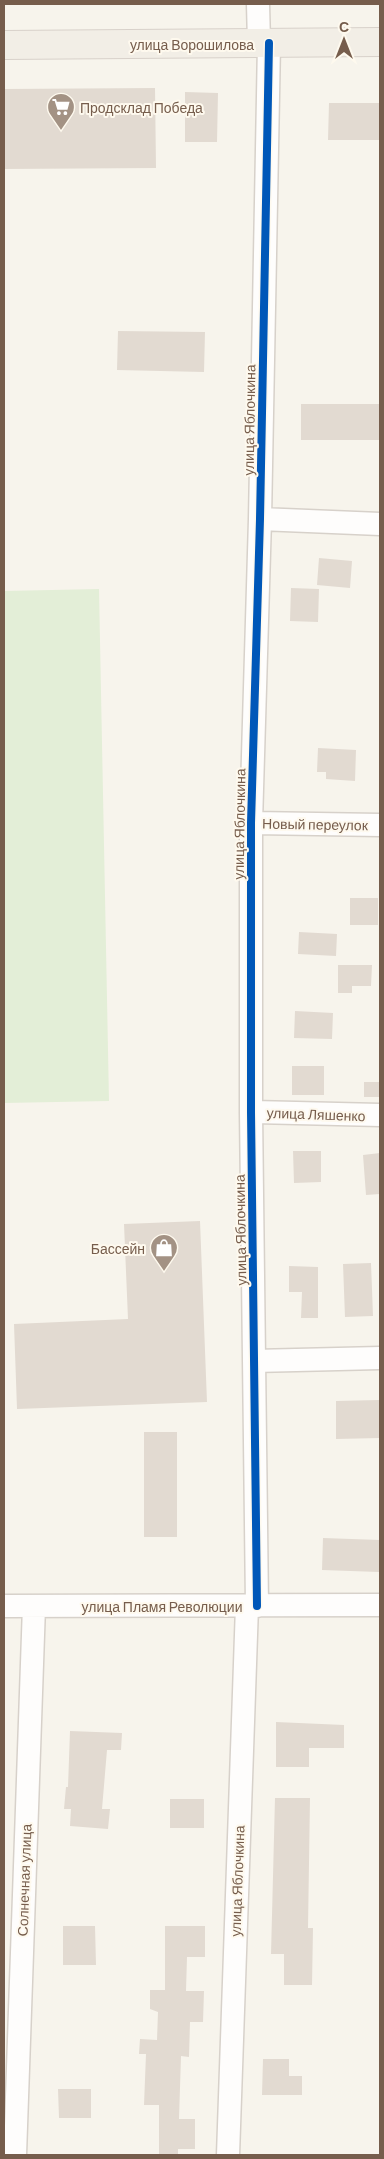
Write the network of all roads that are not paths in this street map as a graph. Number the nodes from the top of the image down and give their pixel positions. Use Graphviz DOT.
graph roads {
  1 [pos="258,4"];
  2 [pos="380,42"];
  3 [pos="264,43"];
  4 [pos="4,45"];
  5 [pos="260,519"];
  6 [pos="380,524"];
  7 [pos="251,823"];
  8 [pos="380,824"];
  9 [pos="251,1112"];
  10 [pos="380,1115"];
  11 [pos="380,1358"];
  12 [pos="254,1360"];
  13 [pos="380,1605"];
  14 [pos="4,1606"];
  15 [pos="34,1606"];
  16 [pos="252,1606"];
  17 [pos="15,2155"];
  18 [pos="228,2155"];
  1 -- 3 [label="street, улица Яблочкина"];
  2 -- 3 [label="main road, улица Ворошилова"];
  3 -- 4 [label="main road, улица Ворошилова"];
  3 -- 5 [label="street, улица Яблочкина"];
  5 -- 6 [label="street"];
  5 -- 7 [label="street, улица Яблочкина"];
  7 -- 8 [label="street, Новый переулок"];
  7 -- 9 [label="street, улица Яблочкина"];
  9 -- 10 [label="street, улица Ляшенко"];
  9 -- 12 [label="street, улица Яблочкина"];
  11 -- 12 [label="street"];
  12 -- 16 [label="street, улица Яблочкина"];
  13 -- 16 [label="street, улица Пламя Революции"];
  14 -- 15 [label="street, улица Пламя Революции"];
  15 -- 16 [label="street, улица Пламя Революции"];
  15 -- 17 [label="street, Солнечная улица"];
  16 -- 18 [label="street, улица Яблочкина"];
}
